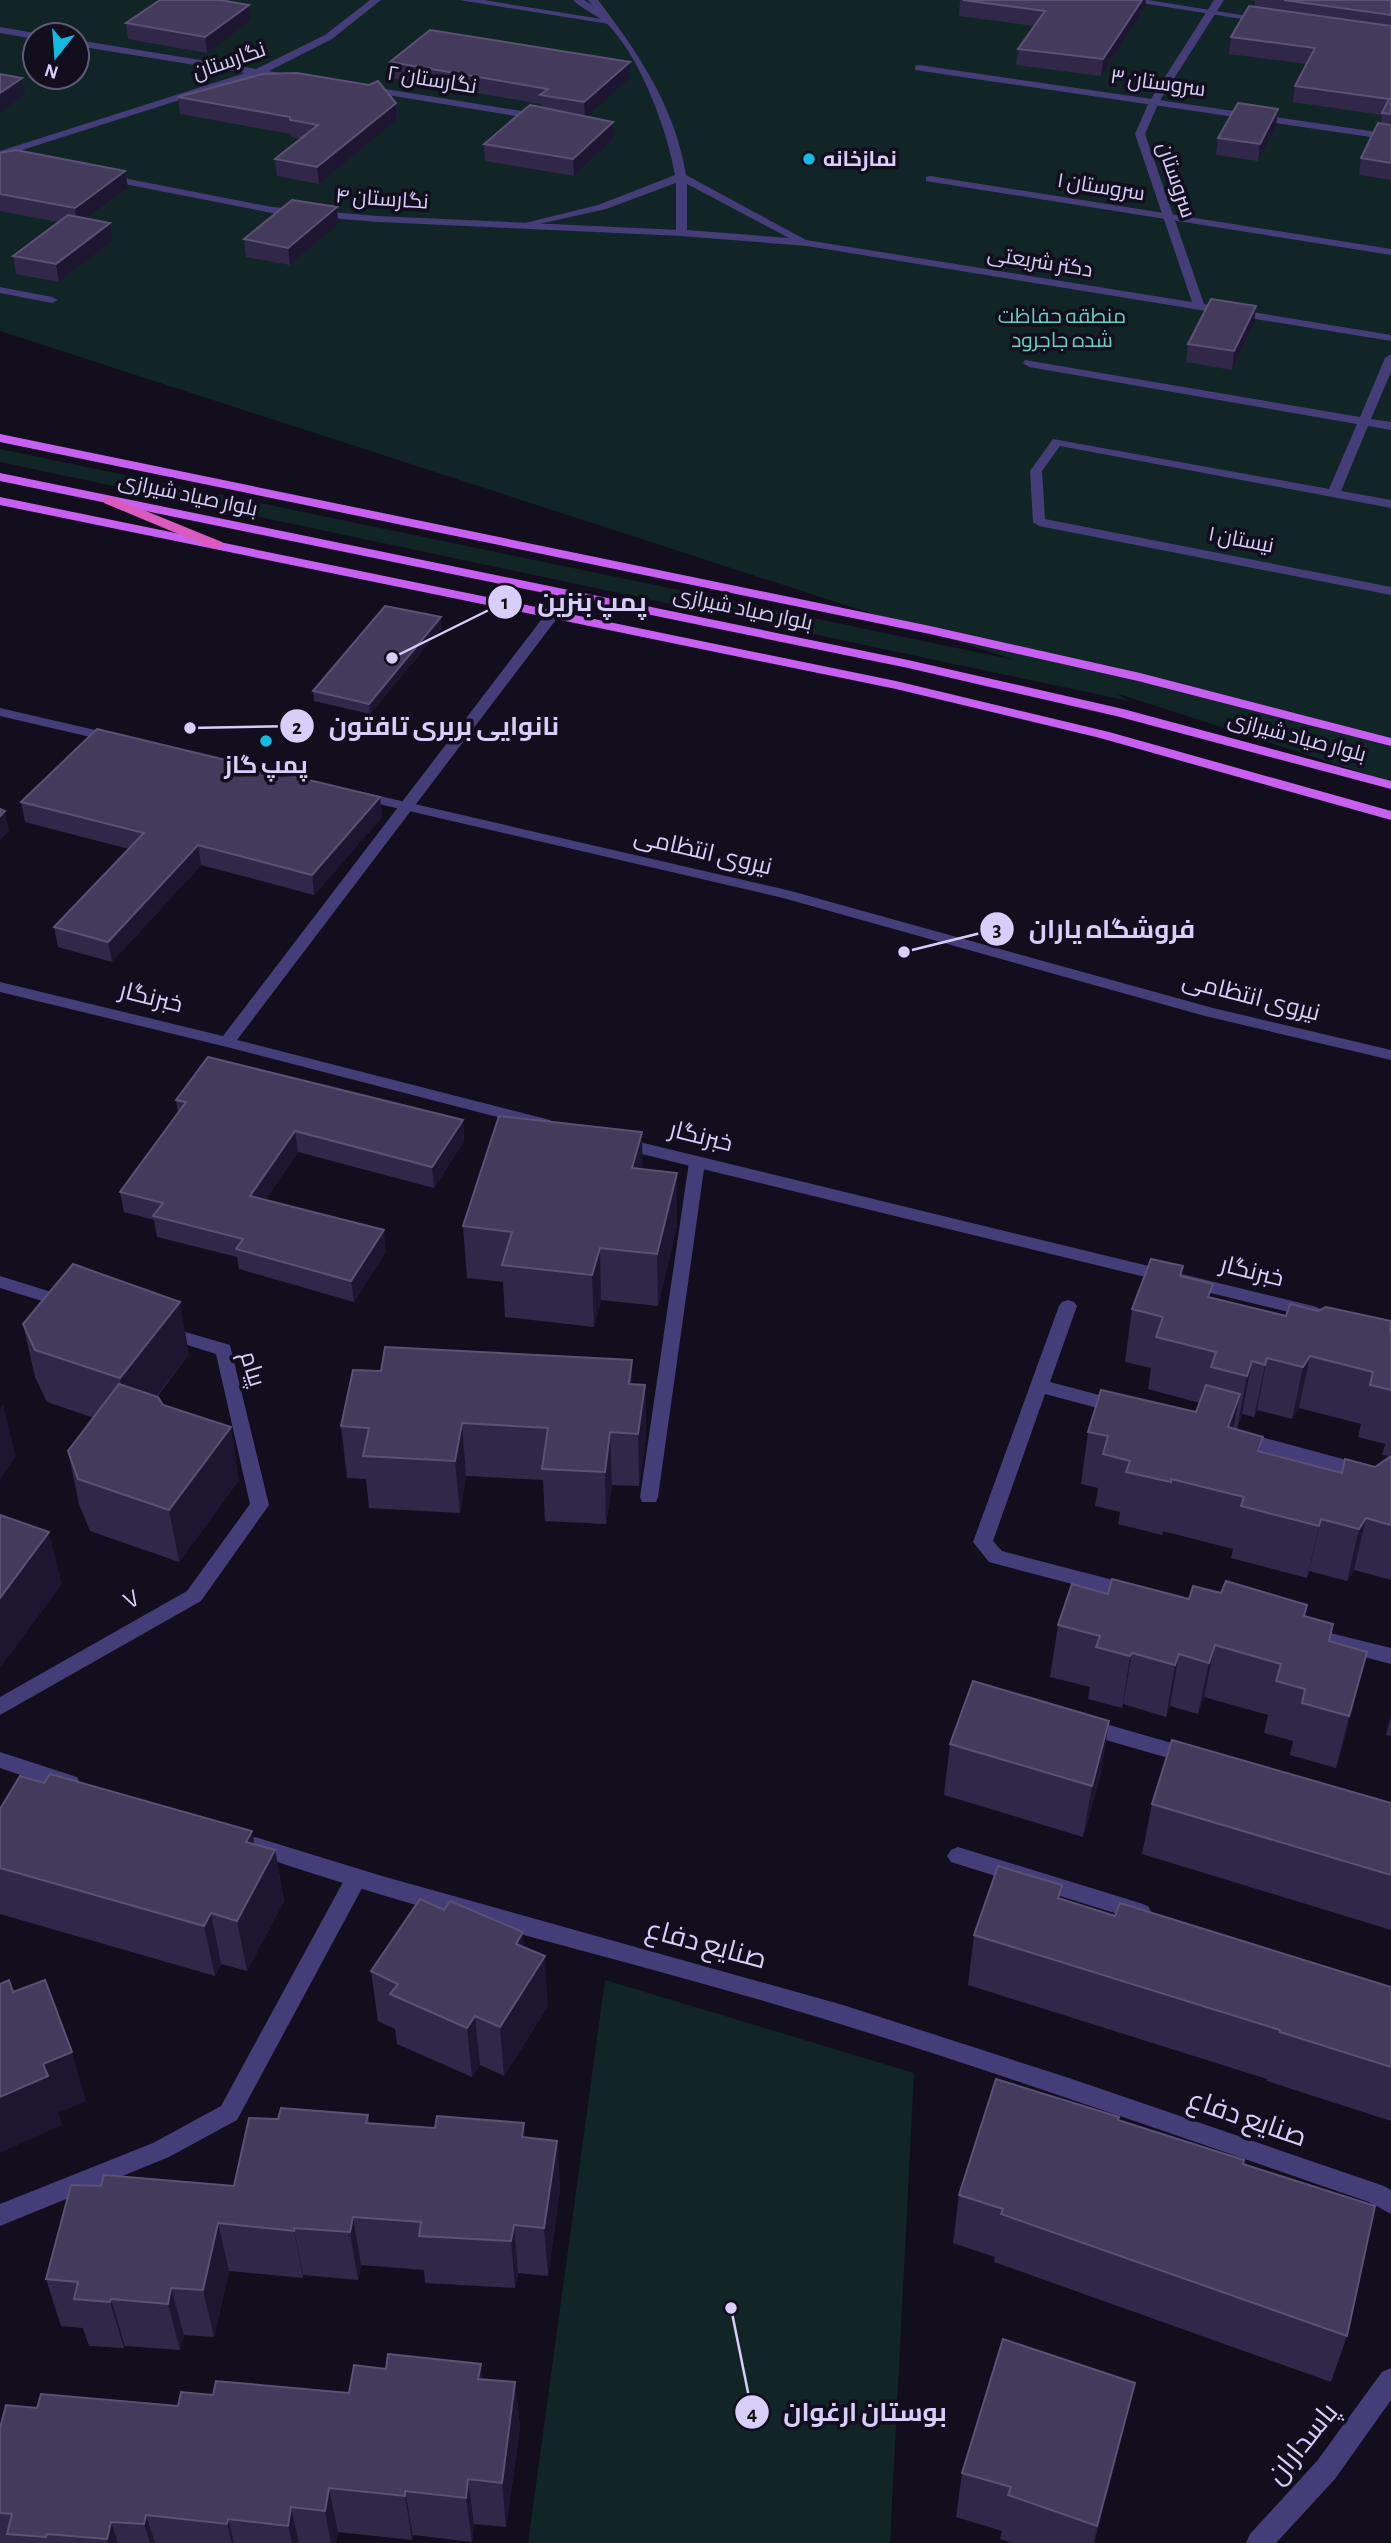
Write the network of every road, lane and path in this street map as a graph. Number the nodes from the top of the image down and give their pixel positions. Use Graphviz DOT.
graph roads {
  1 [pos="376,0"];
  2 [pos="464,0"];
  3 [pos="578,0"];
  4 [pos="593,0"];
  5 [pos="1128,0"];
  6 [pos="1219,0"];
  7 [pos="1212,12"];
  8 [pos="609,21"];
  9 [pos="1281,22"];
  10 [pos="0,30"];
  11 [pos="21,34"];
  12 [pos="91,45"];
  13 [pos="919,68"];
  14 [pos="261,72"];
  15 [pos="302,79"];
  16 [pos="355,88"];
  17 [pos="1154,102"];
  18 [pos="556,120"];
  19 [pos="1391,137"];
  20 [pos="0,156"];
  21 [pos="14,160"];
  22 [pos="95,176"];
  23 [pos="681,177"];
  24 [pos="930,179"];
  25 [pos="1168,217"];
  26 [pos="525,226"];
  27 [pos="681,233"];
  28 [pos="807,243"];
  29 [pos="1391,252"];
  30 [pos="0,290"];
  31 [pos="52,300"];
  32 [pos="1199,307"];
  33 [pos="1391,338"];
  34 [pos="1391,358"];
  35 [pos="1029,363"];
  36 [pos="1364,421"];
  37 [pos="1391,426"];
  38 [pos="0,438"];
  39 [pos="0,477"];
  40 [pos="1334,493"];
  41 [pos="109,500"];
  42 [pos="0,501"];
  43 [pos="1391,504"];
  44 [pos="217,545"];
  45 [pos="1391,591"];
  46 [pos="553,614"];
  47 [pos="0,712"];
  48 [pos="1391,742"];
  49 [pos="136,743"];
  50 [pos="1391,785"];
  51 [pos="339,790"];
  52 [pos="407,806"];
  53 [pos="1391,816"];
  54 [pos="0,987"];
  55 [pos="227,1042"];
  56 [pos="1391,1055"];
  57 [pos="564,1129"];
  58 [pos="604,1139"];
  59 [pos="697,1162"];
  60 [pos="0,1282"];
  61 [pos="79,1306"];
  62 [pos="1068,1306"];
  63 [pos="1325,1315"];
  64 [pos="145,1326"];
  65 [pos="1040,1386"];
  66 [pos="1134,1411"];
  67 [pos="1215,1432"];
  68 [pos="1391,1479"];
  69 [pos="649,1497"];
  70 [pos="260,1505"];
  71 [pos="1148,1595"];
  72 [pos="1283,1629"];
  73 [pos="1391,1656"];
  74 [pos="0,1707"];
  75 [pos="1059,1718"];
  76 [pos="0,1760"];
  77 [pos="1205,1761"];
  78 [pos="91,1790"];
  79 [pos="234,1839"];
  80 [pos="958,1856"];
  81 [pos="356,1879"];
  82 [pos="1155,1917"];
  83 [pos="1391,2203"];
  84 [pos="0,2215"];
  85 [pos="1391,2381"];
  86 [pos="1259,2543"];
  1 -- 14 [label="street, نگارستان"];
  2 -- 8 [label="street"];
  3 -- 8 [label="street"];
  4 -- 8 [label="street"];
  5 -- 7 [label="street"];
  6 -- 7 [label="street, سروستان"];
  7 -- 9 [label="street"];
  7 -- 17 [label="street, سروستان"];
  8 -- 23 [label="street"];
  10 -- 11 [label="street"];
  12 -- 14 [label="street"];
  13 -- 17 [label="street, سروستان ۳"];
  14 -- 15 [label="street"];
  14 -- 20 [label="street, نگارستان"];
  16 -- 18 [label="street, نگارستان ۲"];
  17 -- 19 [label="street, سروستان ۳"];
  17 -- 25 [label="street, سروستان"];
  20 -- 21 [label="street"];
  22 -- 26 [label="street, نگارستان ۴"];
  23 -- 26 [label="street"];
  23 -- 27 [label="street"];
  23 -- 28 [label="street"];
  24 -- 25 [label="street, سروستان ۱"];
  25 -- 29 [label="street, سروستان ۱"];
  25 -- 32 [label="street, سروستان"];
  26 -- 27 [label="street, نگارستان ۴"];
  27 -- 28 [label="street, دکتر شریعتی"];
  28 -- 32 [label="street, دکتر شریعتی"];
  30 -- 31 [label="street"];
  32 -- 33 [label="street, دکتر شریعتی"];
  34 -- 36 [label="street"];
  35 -- 36 [label="street"];
  36 -- 37 [label="street"];
  36 -- 40 [label="street"];
  38 -- 48 [label="main road, بلوار صیاد شیرازی"];
  39 -- 41 [label="main road, بلوار صیاد شیرازی"];
  40 -- 43 [label="street"];
  40 -- 45 [label="street, نیستان ۱"];
  41 -- 44 [label="highway"];
  41 -- 50 [label="main road, بلوار صیاد شیرازی"];
  42 -- 44 [label="main road"];
  44 -- 46 [label="main road"];
  46 -- 52 [label="street"];
  46 -- 53 [label="main road"];
  47 -- 49 [label="street"];
  51 -- 52 [label="street, نیروی انتظامی"];
  52 -- 55 [label="street"];
  52 -- 56 [label="street, نیروی انتظامی"];
  54 -- 55 [label="street, خبرنگار"];
  55 -- 57 [label="street, خبرنگار"];
  58 -- 59 [label="street, خبرنگار"];
  59 -- 63 [label="street, خبرنگار"];
  59 -- 69 [label="street"];
  60 -- 61 [label="street"];
  62 -- 65 [label="street"];
  64 -- 70 [label="street, پیام"];
  65 -- 66 [label="street"];
  65 -- 71 [label="street"];
  67 -- 68 [label="street"];
  70 -- 74 [label="street, ۷"];
  72 -- 73 [label="street"];
  75 -- 77 [label="street"];
  76 -- 78 [label="street"];
  79 -- 81 [label="street, صنایع دفاع"];
  80 -- 82 [label="street"];
  81 -- 83 [label="street, صنایع دفاع"];
  81 -- 84 [label="street"];
  85 -- 86 [label="street, پاسداران"];
}
